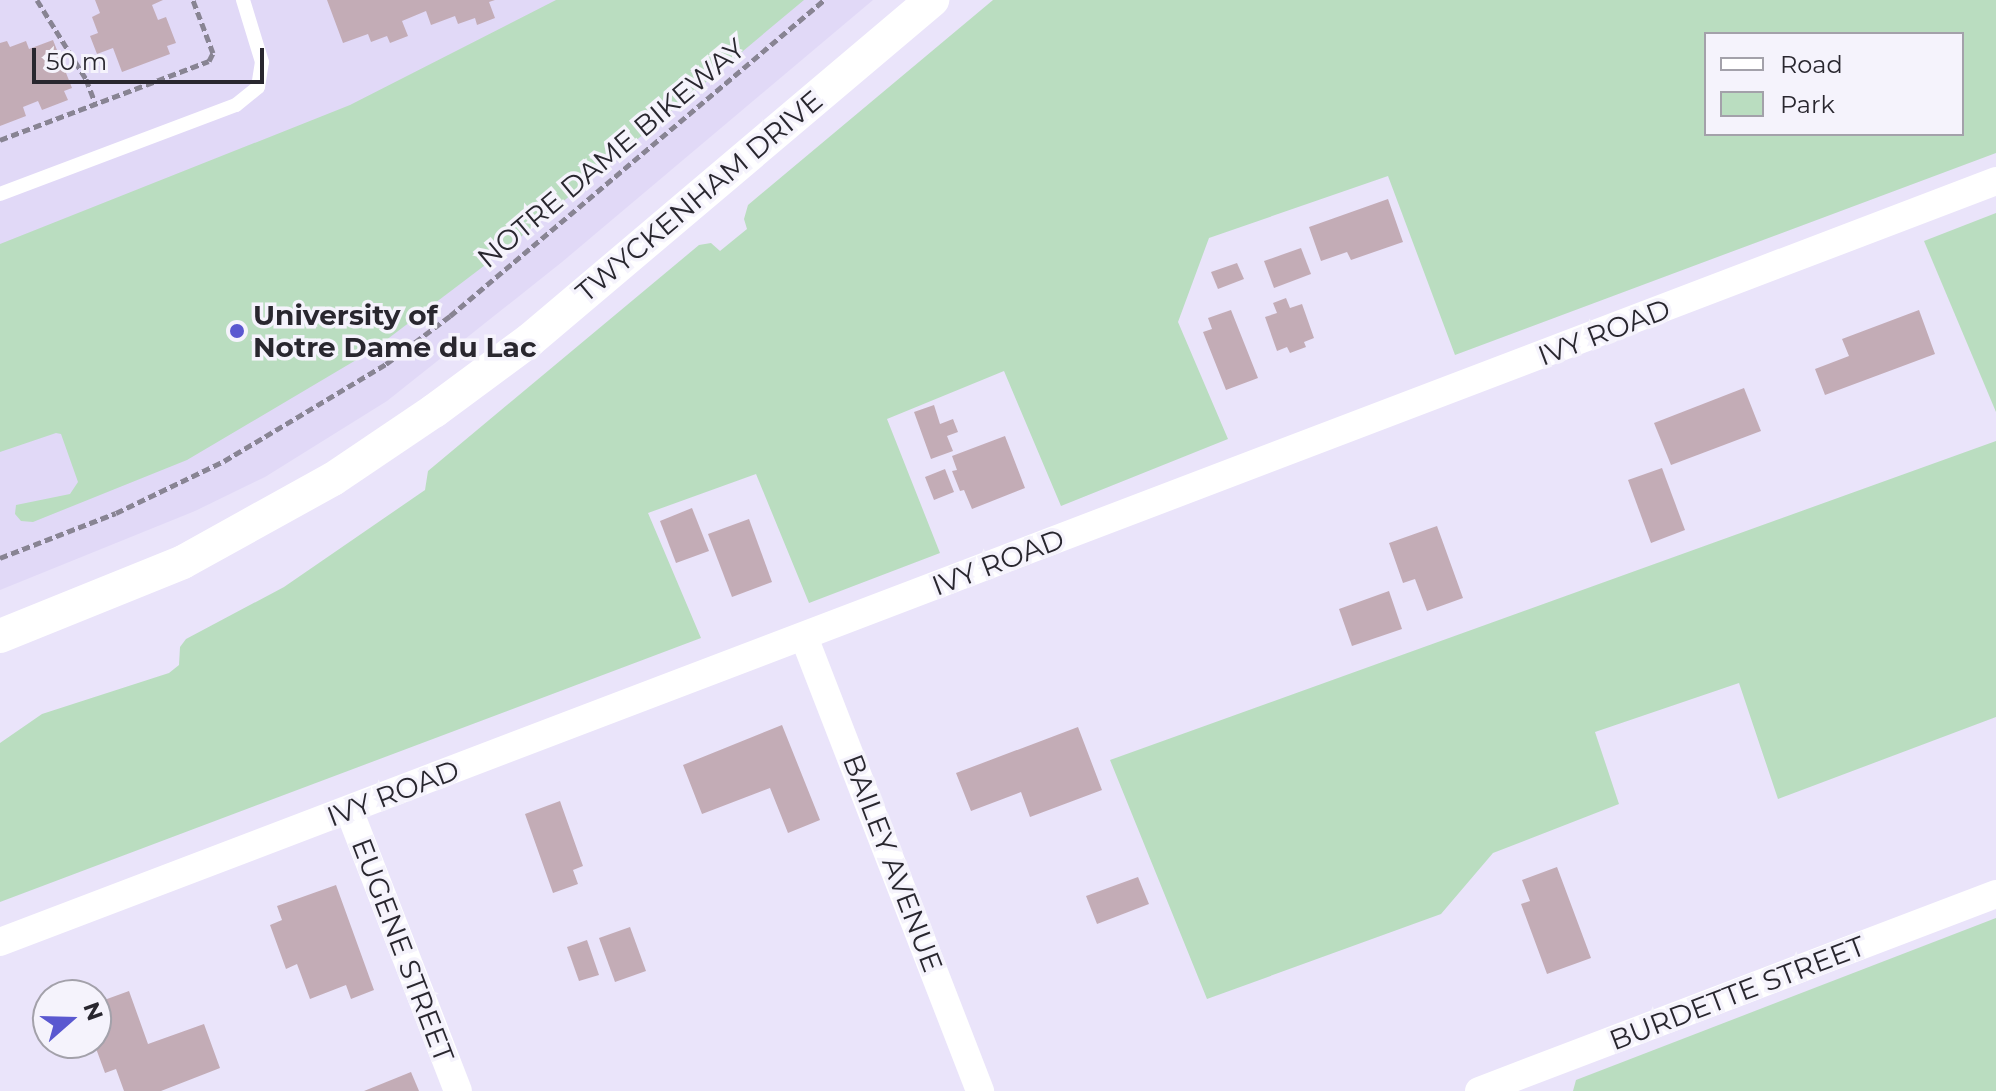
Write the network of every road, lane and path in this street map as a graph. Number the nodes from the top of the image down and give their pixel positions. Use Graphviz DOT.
graph roads {
  1 [pos="37,0"];
  2 [pos="193,0"];
  3 [pos="243,0"];
  4 [pos="824,0"];
  5 [pos="932,0"];
  6 [pos="95,102"];
  7 [pos="0,140"];
  8 [pos="1996,181"];
  9 [pos="0,194"];
  10 [pos="0,558"];
  11 [pos="0,636"];
  12 [pos="804,637"];
  13 [pos="349,810"];
  14 [pos="1996,894"];
  15 [pos="0,942"];
  16 [pos="1518,1084"];
  17 [pos="458,1091"];
  18 [pos="980,1091"];
  19 [pos="1479,1091"];
  1 -- 6 [label="path"];
  2 -- 6 [label="path"];
  3 -- 9 [label="lane"];
  4 -- 10 [label="path, NOTRE DAME BIKEWAY"];
  5 -- 11 [label="street, TWYCKENHAM DRIVE"];
  6 -- 7 [label="path"];
  8 -- 12 [label="street, IVY ROAD"];
  12 -- 13 [label="street, IVY ROAD"];
  12 -- 18 [label="street, BAILEY AVENUE"];
  13 -- 15 [label="street, IVY ROAD"];
  13 -- 17 [label="street, EUGENE STREET"];
  14 -- 16 [label="street, BURDETTE STREET"];
  16 -- 19 [label="street, BURDETTE STREET"];
}
